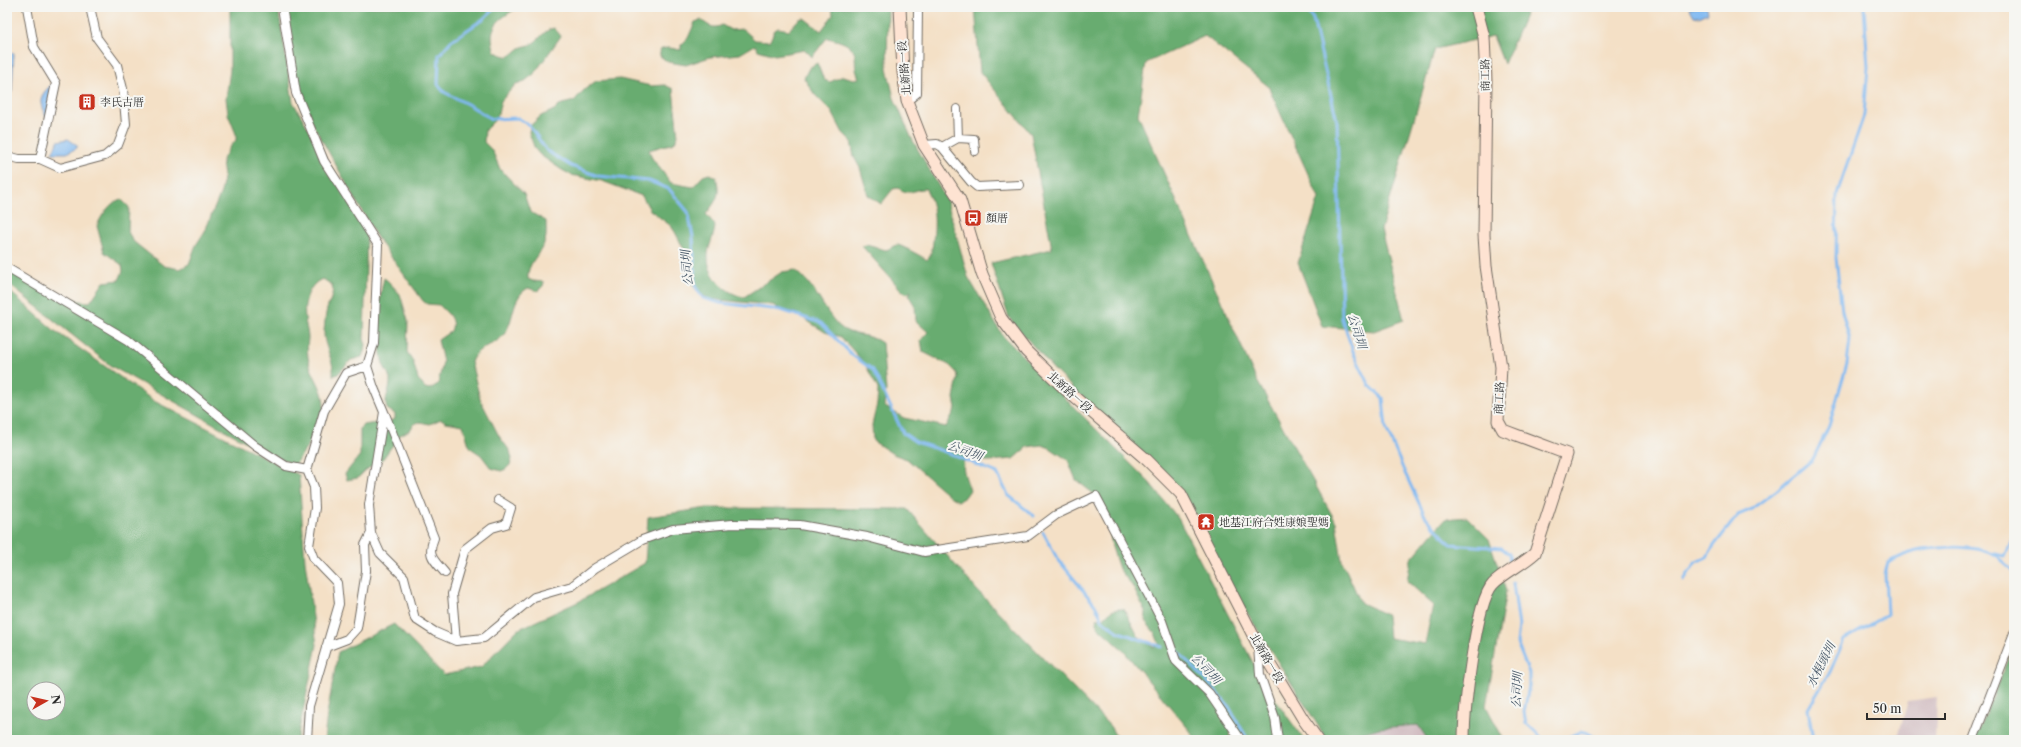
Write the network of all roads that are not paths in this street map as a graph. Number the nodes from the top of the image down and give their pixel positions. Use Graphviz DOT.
graph roads {
  1 [pos="27,7"];
  2 [pos="90,7"];
  3 [pos="282,7"];
  4 [pos="900,7"];
  5 [pos="1476,7"];
  6 [pos="918,8"];
  7 [pos="908,100"];
  8 [pos="957,109"];
  9 [pos="958,138"];
  10 [pos="924,145"];
  11 [pos="942,147"];
  12 [pos="975,151"];
  13 [pos="7,156"];
  14 [pos="40,159"];
  15 [pos="1020,186"];
  16 [pos="7,268"];
  17 [pos="367,366"];
  18 [pos="384,412"];
  19 [pos="307,470"];
  20 [pos="498,500"];
  21 [pos="371,533"];
  22 [pos="445,573"];
  23 [pos="2014,633"];
  24 [pos="456,641"];
  25 [pos="1257,643"];
  26 [pos="326,647"];
  27 [pos="307,740"];
  28 [pos="1240,740"];
  29 [pos="1278,740"];
  30 [pos="1318,740"];
  31 [pos="1464,740"];
  32 [pos="1973,740"];
  1 -- 14 [label="street"];
  2 -- 14 [label="street"];
  3 -- 17 [label="street"];
  4 -- 7 [label="main road, 北新路一段"];
  5 -- 31 [label="main road, 商工路"];
  6 -- 7 [label="street"];
  7 -- 10 [label="main road, 北新路一段"];
  8 -- 9 [label="street"];
  9 -- 11 [label="street"];
  9 -- 12 [label="street"];
  10 -- 11 [label="street"];
  10 -- 25 [label="main road, 北新路一段"];
  11 -- 15 [label="street"];
  13 -- 14 [label="street"];
  16 -- 19 [label="street"];
  17 -- 18 [label="street"];
  17 -- 19 [label="street"];
  18 -- 21 [label="street"];
  18 -- 22 [label="street"];
  19 -- 26 [label="street"];
  20 -- 24 [label="street"];
  21 -- 24 [label="street"];
  21 -- 26 [label="street"];
  23 -- 32 [label="street"];
  24 -- 28 [label="street"];
  25 -- 29 [label="street"];
  25 -- 30 [label="main road, 北新路一段"];
  26 -- 27 [label="street"];
}
